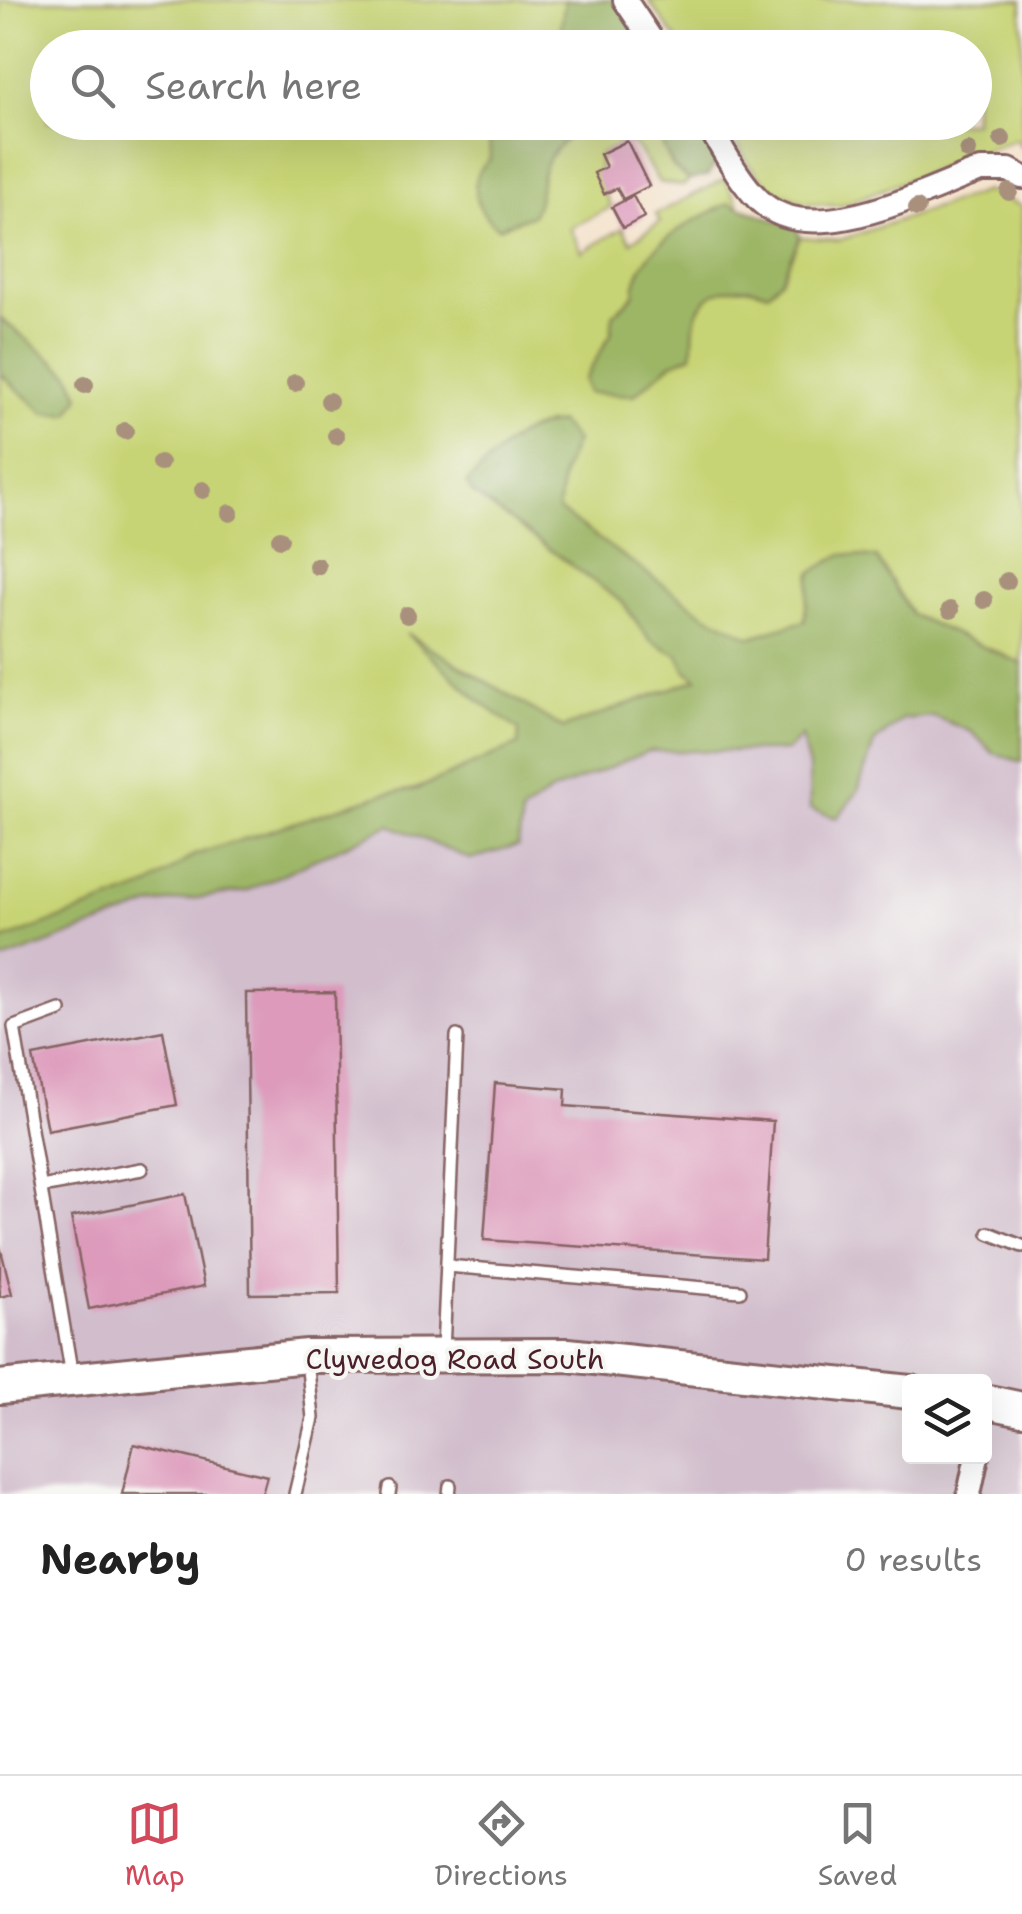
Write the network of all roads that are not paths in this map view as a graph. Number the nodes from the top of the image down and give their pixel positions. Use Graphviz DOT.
graph roads {
  1 [pos="625,0"];
  2 [pos="644,30"];
  3 [pos="718,140"];
  4 [pos="1022,177"];
  5 [pos="60,1010"];
  6 [pos="457,1036"];
  7 [pos="142,1170"];
  8 [pos="41,1187"];
  9 [pos="989,1233"];
  10 [pos="1022,1246"];
  11 [pos="447,1266"];
  12 [pos="740,1291"];
  13 [pos="307,1356"];
  14 [pos="443,1356"];
  15 [pos="73,1380"];
  16 [pos="0,1387"];
  17 [pos="902,1391"];
  18 [pos="976,1464"];
  19 [pos="295,1494"];
  20 [pos="969,1494"];
  1 -- 2 [label="street"];
  3 -- 4 [label="street"];
  5 -- 8 [label="lane"];
  6 -- 11 [label="lane"];
  7 -- 8 [label="lane"];
  8 -- 15 [label="lane"];
  9 -- 10 [label="lane"];
  11 -- 12 [label="lane"];
  11 -- 14 [label="lane"];
  13 -- 14 [label="street, Clywedog Road South"];
  13 -- 15 [label="street, Clywedog Road South"];
  13 -- 19 [label="lane"];
  14 -- 17 [label="street, Clywedog Road South"];
  15 -- 16 [label="street, Clywedog Road South"];
  18 -- 20 [label="street"];
}
